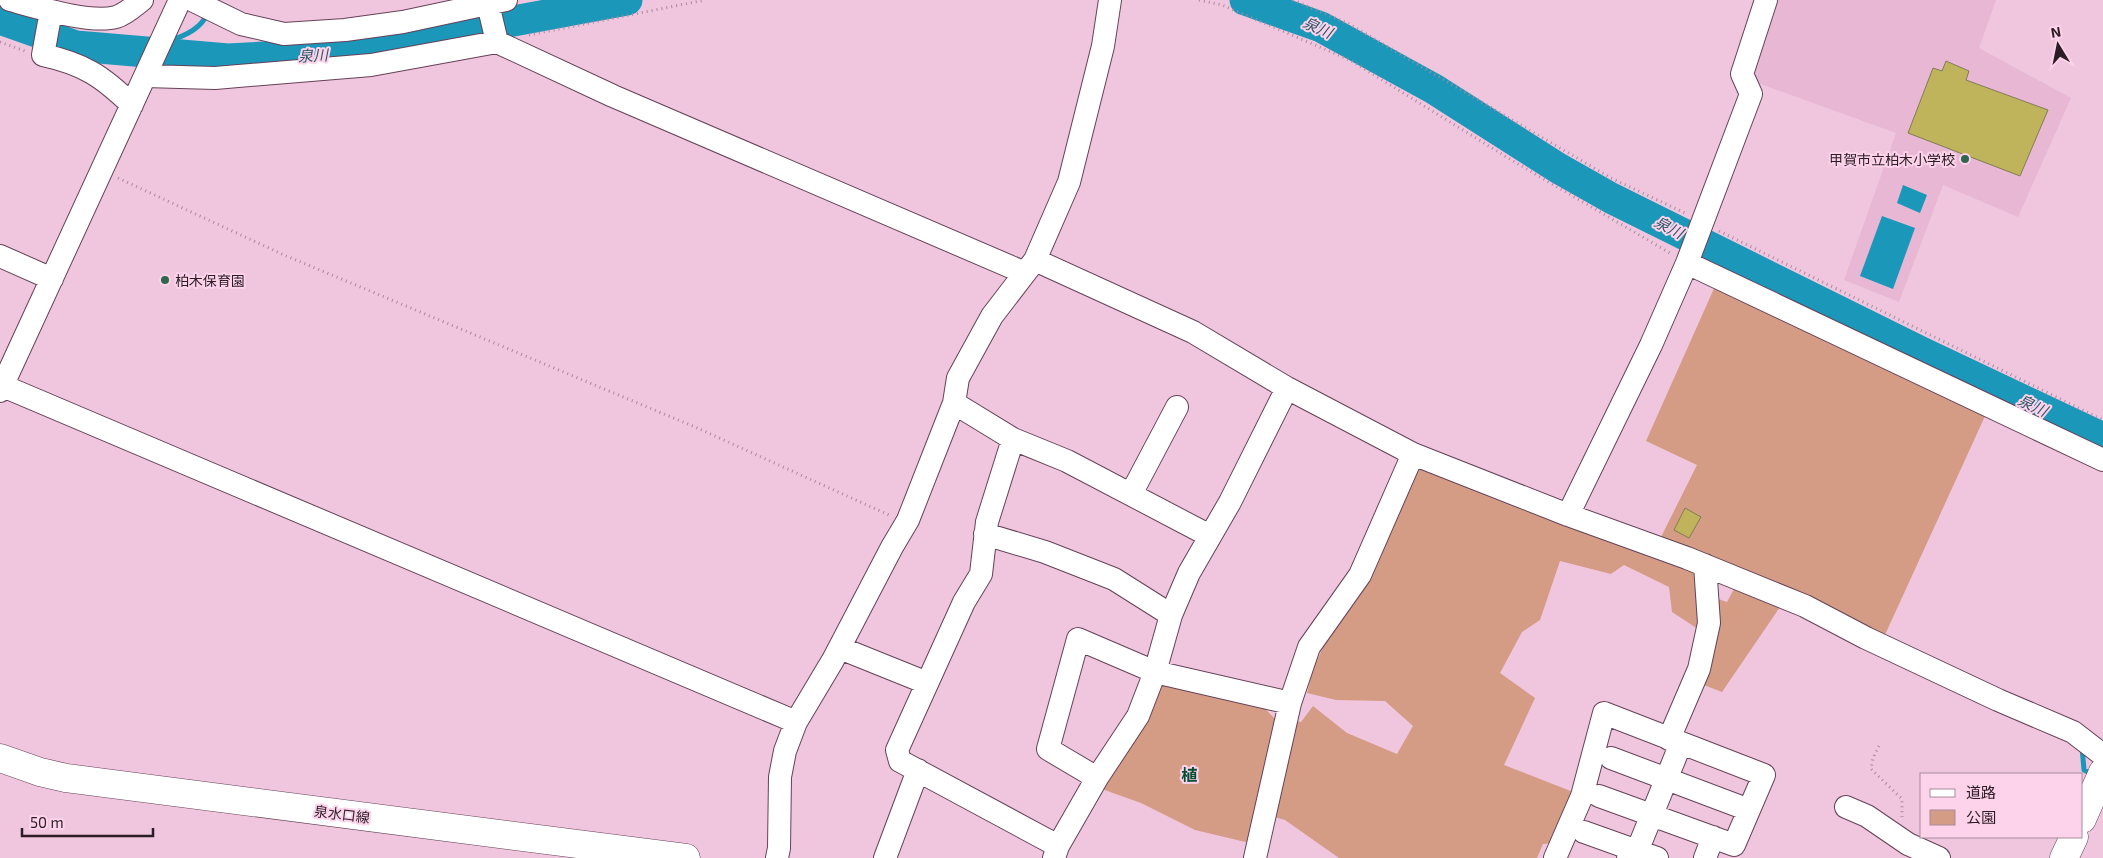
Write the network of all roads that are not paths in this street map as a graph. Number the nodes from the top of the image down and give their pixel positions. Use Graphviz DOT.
graph roads {
  1 [pos="10,0"];
  2 [pos="142,0"];
  3 [pos="192,0"];
  4 [pos="1110,0"];
  5 [pos="1766,0"];
  6 [pos="494,5"];
  7 [pos="176,8"];
  8 [pos="51,13"];
  9 [pos="495,39"];
  10 [pos="147,72"];
  11 [pos="132,105"];
  12 [pos="0,256"];
  13 [pos="1689,256"];
  14 [pos="1030,266"];
  15 [pos="52,279"];
  16 [pos="1,388"];
  17 [pos="1287,388"];
  18 [pos="954,403"];
  19 [pos="1177,406"];
  20 [pos="1013,439"];
  21 [pos="1413,454"];
  22 [pos="2101,454"];
  23 [pos="1131,494"];
  24 [pos="1568,516"];
  25 [pos="985,534"];
  26 [pos="1210,536"];
  27 [pos="1705,565"];
  28 [pos="1171,615"];
  29 [pos="840,648"];
  30 [pos="1155,672"];
  31 [pos="927,683"];
  32 [pos="1290,703"];
  33 [pos="796,722"];
  34 [pos="1675,741"];
  35 [pos="2103,755"];
  36 [pos="0,758"];
  37 [pos="1611,758"];
  38 [pos="918,770"];
  39 [pos="2103,772"];
  40 [pos="1097,778"];
  41 [pos="1666,779"];
  42 [pos="1599,796"];
  43 [pos="1846,807"];
  44 [pos="1749,810"];
  45 [pos="1652,815"];
  46 [pos="2083,817"];
  47 [pos="1584,832"];
  48 [pos="1713,837"];
  49 [pos="2074,838"];
  50 [pos="1056,852"];
  51 [pos="1631,854"];
  52 [pos="686,858"];
  53 [pos="776,858"];
  54 [pos="885,858"];
  55 [pos="1255,858"];
  56 [pos="1555,858"];
  57 [pos="1657,858"];
  58 [pos="1705,858"];
  59 [pos="1939,858"];
  60 [pos="2064,858"];
  1 -- 8 [label="street"];
  2 -- 8 [label="street"];
  3 -- 6 [label="street"];
  4 -- 14 [label="street"];
  5 -- 13 [label="street"];
  6 -- 9 [label="street"];
  7 -- 10 [label="street"];
  8 -- 11 [label="street"];
  9 -- 10 [label="street"];
  9 -- 14 [label="street"];
  10 -- 11 [label="street"];
  11 -- 15 [label="street"];
  12 -- 15 [label="street"];
  13 -- 22 [label="street"];
  13 -- 24 [label="street"];
  14 -- 17 [label="street"];
  14 -- 18 [label="street"];
  15 -- 16 [label="street"];
  16 -- 33 [label="street"];
  17 -- 21 [label="street"];
  17 -- 26 [label="street"];
  18 -- 20 [label="street"];
  18 -- 29 [label="street"];
  19 -- 23 [label="street"];
  20 -- 23 [label="street"];
  20 -- 25 [label="street"];
  21 -- 24 [label="street"];
  21 -- 32 [label="street"];
  23 -- 26 [label="street"];
  24 -- 27 [label="street"];
  25 -- 28 [label="street"];
  25 -- 31 [label="street"];
  26 -- 28 [label="street"];
  27 -- 34 [label="street"];
  27 -- 35 [label="street"];
  28 -- 30 [label="street"];
  29 -- 31 [label="street"];
  29 -- 33 [label="street"];
  30 -- 32 [label="street"];
  30 -- 40 [label="street"];
  30 -- 40 [label="street"];
  31 -- 38 [label="street"];
  32 -- 55 [label="street"];
  33 -- 53 [label="street"];
  34 -- 41 [label="street"];
  34 -- 44 [label="street"];
  34 -- 56 [label="street"];
  36 -- 52 [label="main road, 泉水口線"];
  37 -- 41 [label="street"];
  38 -- 50 [label="street"];
  38 -- 54 [label="street"];
  39 -- 46 [label="main road"];
  40 -- 50 [label="street"];
  41 -- 44 [label="street"];
  41 -- 45 [label="street"];
  42 -- 45 [label="street"];
  43 -- 59 [label="street"];
  44 -- 48 [label="street"];
  45 -- 48 [label="street"];
  45 -- 51 [label="street"];
  47 -- 51 [label="street"];
  48 -- 58 [label="street"];
  49 -- 60 [label="main road"];
  51 -- 57 [label="street"];
}
